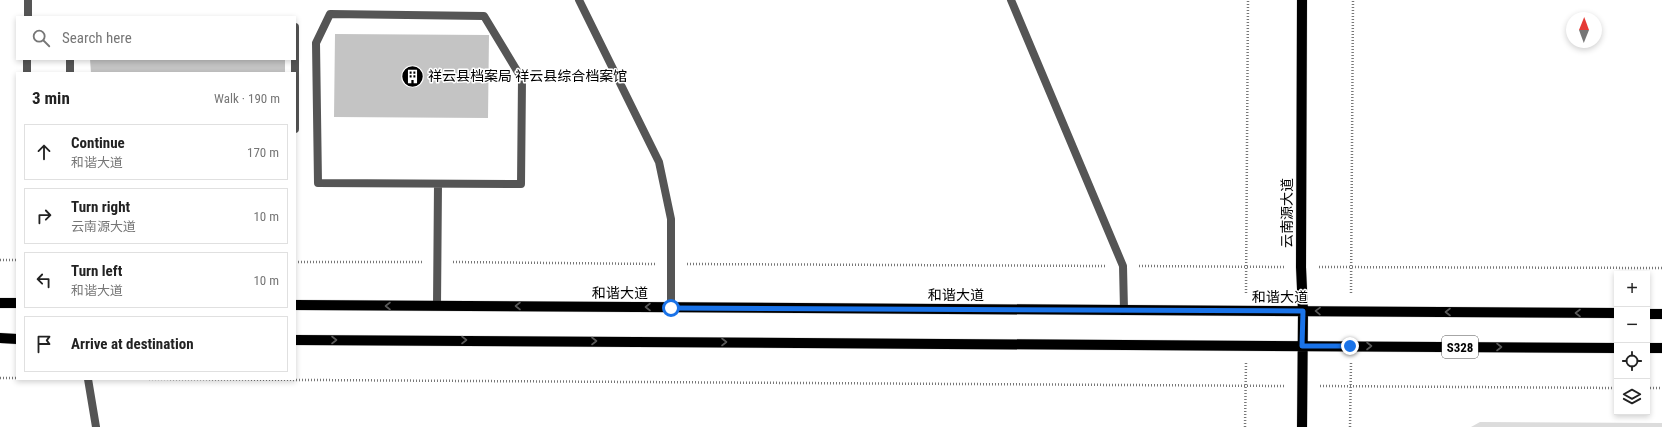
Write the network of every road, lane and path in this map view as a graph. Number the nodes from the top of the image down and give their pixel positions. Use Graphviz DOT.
graph roads {
  1 [pos="28,0"];
  2 [pos="579,0"];
  3 [pos="1011,0"];
  4 [pos="1248,0"];
  5 [pos="1302,0"];
  6 [pos="1353,0"];
  7 [pos="28,16"];
  8 [pos="27,60"];
  9 [pos="70,60"];
  10 [pos="296,60"];
  11 [pos="27,72"];
  12 [pos="70,72"];
  13 [pos="296,72"];
  14 [pos="438,184"];
  15 [pos="0,260"];
  16 [pos="16,260"];
  17 [pos="296,262"];
  18 [pos="437,262"];
  19 [pos="671,264"];
  20 [pos="1123,266"];
  21 [pos="1246,266"];
  22 [pos="1301,267"];
  23 [pos="1351,267"];
  24 [pos="1662,268"];
  25 [pos="0,303"];
  26 [pos="16,303"];
  27 [pos="296,305"];
  28 [pos="437,306"];
  29 [pos="671,308"];
  30 [pos="1124,310"];
  31 [pos="1246,311"];
  32 [pos="1303,311"];
  33 [pos="1351,312"];
  34 [pos="1614,314"];
  35 [pos="1650,314"];
  36 [pos="1662,314"];
  37 [pos="0,338"];
  38 [pos="16,338"];
  39 [pos="296,340"];
  40 [pos="1246,346"];
  41 [pos="1302,346"];
  42 [pos="1350,346"];
  43 [pos="1614,348"];
  44 [pos="1650,348"];
  45 [pos="1662,348"];
  46 [pos="0,378"];
  47 [pos="16,378"];
  48 [pos="88,380"];
  49 [pos="296,380"];
  50 [pos="1245,386"];
  51 [pos="1302,386"];
  52 [pos="1351,386"];
  53 [pos="1614,388"];
  54 [pos="1650,388"];
  55 [pos="1662,388"];
  56 [pos="96,427"];
  57 [pos="1245,427"];
  58 [pos="1302,427"];
  59 [pos="1350,427"];
  1 -- 7 [label="street"];
  2 -- 19 [label="street"];
  3 -- 20 [label="street"];
  4 -- 21 [label="path"];
  5 -- 22 [label="main road, 云南源大道"];
  6 -- 23 [label="path"];
  8 -- 11 [label="street"];
  9 -- 12 [label="street"];
  10 -- 13 [label="street"];
  14 -- 14 [label="street"];
  14 -- 18 [label="street"];
  15 -- 16 [label="path"];
  17 -- 18 [label="path"];
  18 -- 19 [label="path"];
  18 -- 28 [label="street"];
  19 -- 20 [label="path"];
  19 -- 29 [label="street"];
  20 -- 21 [label="path"];
  20 -- 30 [label="street"];
  21 -- 22 [label="path"];
  21 -- 31 [label="path"];
  22 -- 23 [label="path"];
  22 -- 32 [label="main road, 云南源大道"];
  23 -- 24 [label="path"];
  23 -- 33 [label="path"];
  25 -- 26 [label="main road"];
  28 -- 27 [label="main road, 和谐大道, one-way"];
  29 -- 28 [label="main road, 和谐大道, one-way"];
  29 -- 30 [label="main road, 和谐大道"];
  30 -- 31 [label="main road, 和谐大道"];
  31 -- 32 [label="main road, 和谐大道"];
  33 -- 32 [label="main road, 和谐大道, one-way"];
  32 -- 41 [label="main road, 云南源大道"];
  34 -- 33 [label="main road, 和谐大道, one-way"];
  35 -- 36 [label="main road"];
  37 -- 38 [label="main road"];
  39 -- 40 [label="main road, one-way"];
  40 -- 41 [label="main road"];
  40 -- 50 [label="path"];
  41 -- 42 [label="main road, S328"];
  41 -- 51 [label="main road, 云南源大道"];
  42 -- 43 [label="main road, S328, one-way"];
  42 -- 52 [label="path"];
  44 -- 45 [label="main road"];
  46 -- 47 [label="path"];
  48 -- 56 [label="street"];
  49 -- 50 [label="path"];
  50 -- 51 [label="path"];
  50 -- 57 [label="path"];
  51 -- 52 [label="path"];
  51 -- 58 [label="main road, 云南源大道"];
  52 -- 53 [label="path"];
  52 -- 59 [label="path"];
  54 -- 55 [label="path"];
}
